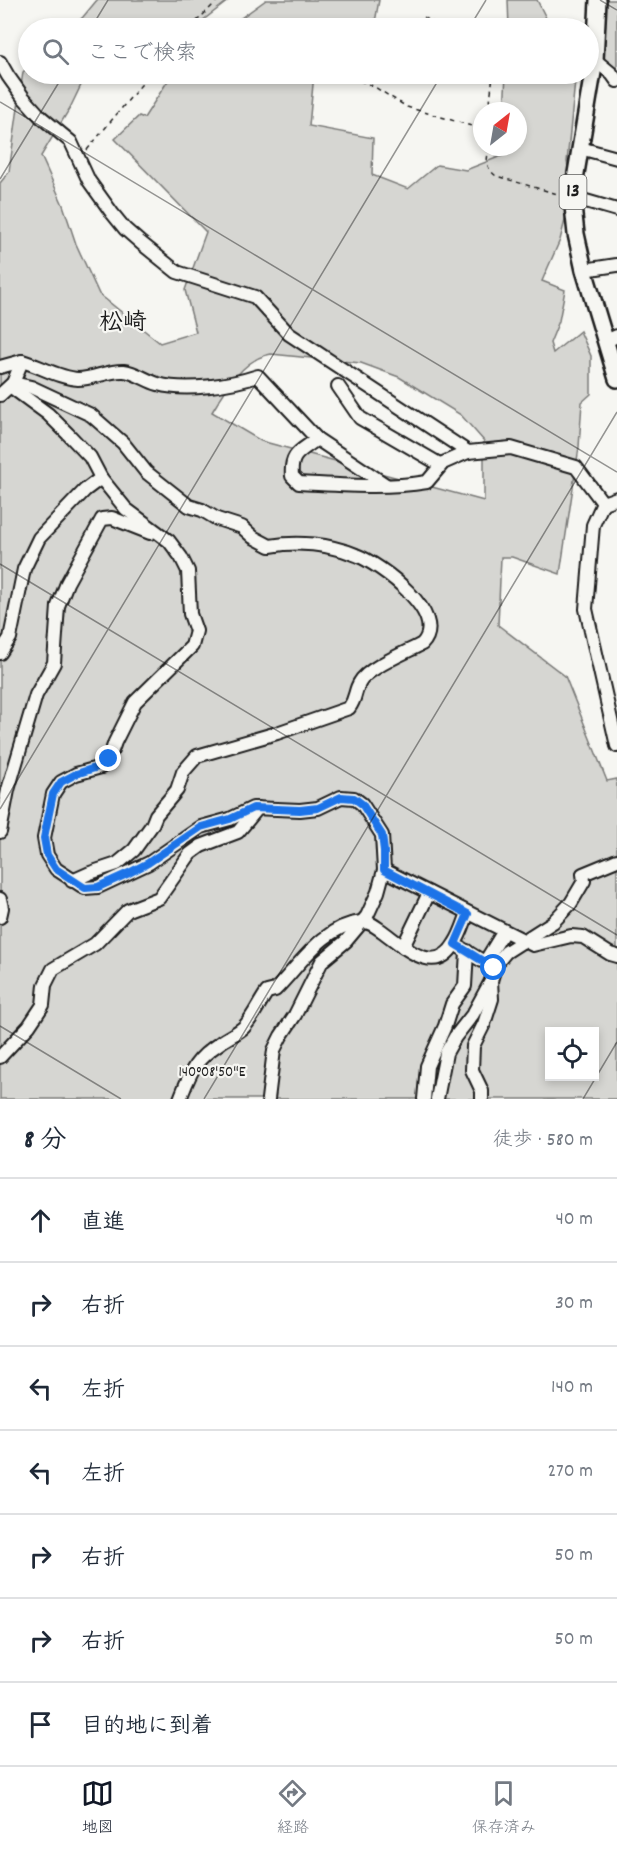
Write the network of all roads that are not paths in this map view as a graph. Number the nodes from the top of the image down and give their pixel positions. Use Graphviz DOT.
graph roads {
  1 [pos="598,0"];
  2 [pos="597,18"];
  3 [pos="0,62"];
  4 [pos="599,63"];
  5 [pos="617,81"];
  6 [pos="591,84"];
  7 [pos="579,148"];
  8 [pos="617,158"];
  9 [pos="572,197"];
  10 [pos="617,210"];
  11 [pos="617,265"];
  12 [pos="584,270"];
  13 [pos="611,338"];
  14 [pos="22,361"];
  15 [pos="0,367"];
  16 [pos="617,379"];
  17 [pos="13,383"];
  18 [pos="338,386"];
  19 [pos="0,394"];
  20 [pos="317,439"];
  21 [pos="468,452"];
  22 [pos="441,465"];
  23 [pos="101,478"];
  24 [pos="386,485"];
  25 [pos="617,498"];
  26 [pos="603,503"];
  27 [pos="162,537"];
  28 [pos="0,653"];
  29 [pos="617,746"];
  30 [pos="258,808"];
  31 [pos="0,832"];
  32 [pos="617,860"];
  33 [pos="384,870"];
  34 [pos="72,882"];
  35 [pos="429,893"];
  36 [pos="0,899"];
  37 [pos="468,914"];
  38 [pos="0,917"];
  39 [pos="361,922"];
  40 [pos="504,930"];
  41 [pos="524,940"];
  42 [pos="455,944"];
  43 [pos="403,947"];
  44 [pos="467,951"];
  45 [pos="617,956"];
  46 [pos="490,970"];
  47 [pos="0,1057"];
  48 [pos="180,1099"];
  49 [pos="268,1099"];
  50 [pos="424,1099"];
  51 [pos="437,1099"];
  52 [pos="482,1099"];
  1 -- 2 [label="main road, 13"];
  3 -- 21 [label="street"];
  4 -- 5 [label="street"];
  6 -- 7 [label="main road, 13"];
  7 -- 8 [label="street"];
  7 -- 9 [label="main road, 13"];
  9 -- 10 [label="street"];
  9 -- 12 [label="main road, 13"];
  11 -- 12 [label="street"];
  12 -- 13 [label="main road, 13"];
  13 -- 16 [label="main road, 13"];
  14 -- 15 [label="street"];
  14 -- 17 [label="street"];
  14 -- 20 [label="street"];
  17 -- 19 [label="street"];
  17 -- 23 [label="street"];
  17 -- 34 [label="street"];
  18 -- 22 [label="street"];
  20 -- 24 [label="street"];
  20 -- 24 [label="street"];
  21 -- 22 [label="street"];
  21 -- 26 [label="street"];
  22 -- 24 [label="street"];
  23 -- 27 [label="street"];
  23 -- 28 [label="street"];
  25 -- 26 [label="street"];
  26 -- 29 [label="street"];
  27 -- 31 [label="street"];
  27 -- 34 [label="street"];
  30 -- 33 [label="street"];
  30 -- 34 [label="street"];
  30 -- 47 [label="street"];
  32 -- 41 [label="street"];
  33 -- 35 [label="street"];
  33 -- 39 [label="street"];
  35 -- 37 [label="street"];
  35 -- 43 [label="street"];
  36 -- 38 [label="street"];
  37 -- 40 [label="street"];
  37 -- 42 [label="street"];
  39 -- 43 [label="street"];
  39 -- 48 [label="street"];
  39 -- 49 [label="street"];
  40 -- 41 [label="street"];
  40 -- 46 [label="street"];
  41 -- 45 [label="street"];
  41 -- 46 [label="street"];
  42 -- 43 [label="street"];
  42 -- 44 [label="street"];
  44 -- 46 [label="street"];
  44 -- 50 [label="street"];
  46 -- 51 [label="street"];
  46 -- 52 [label="street"];
}
